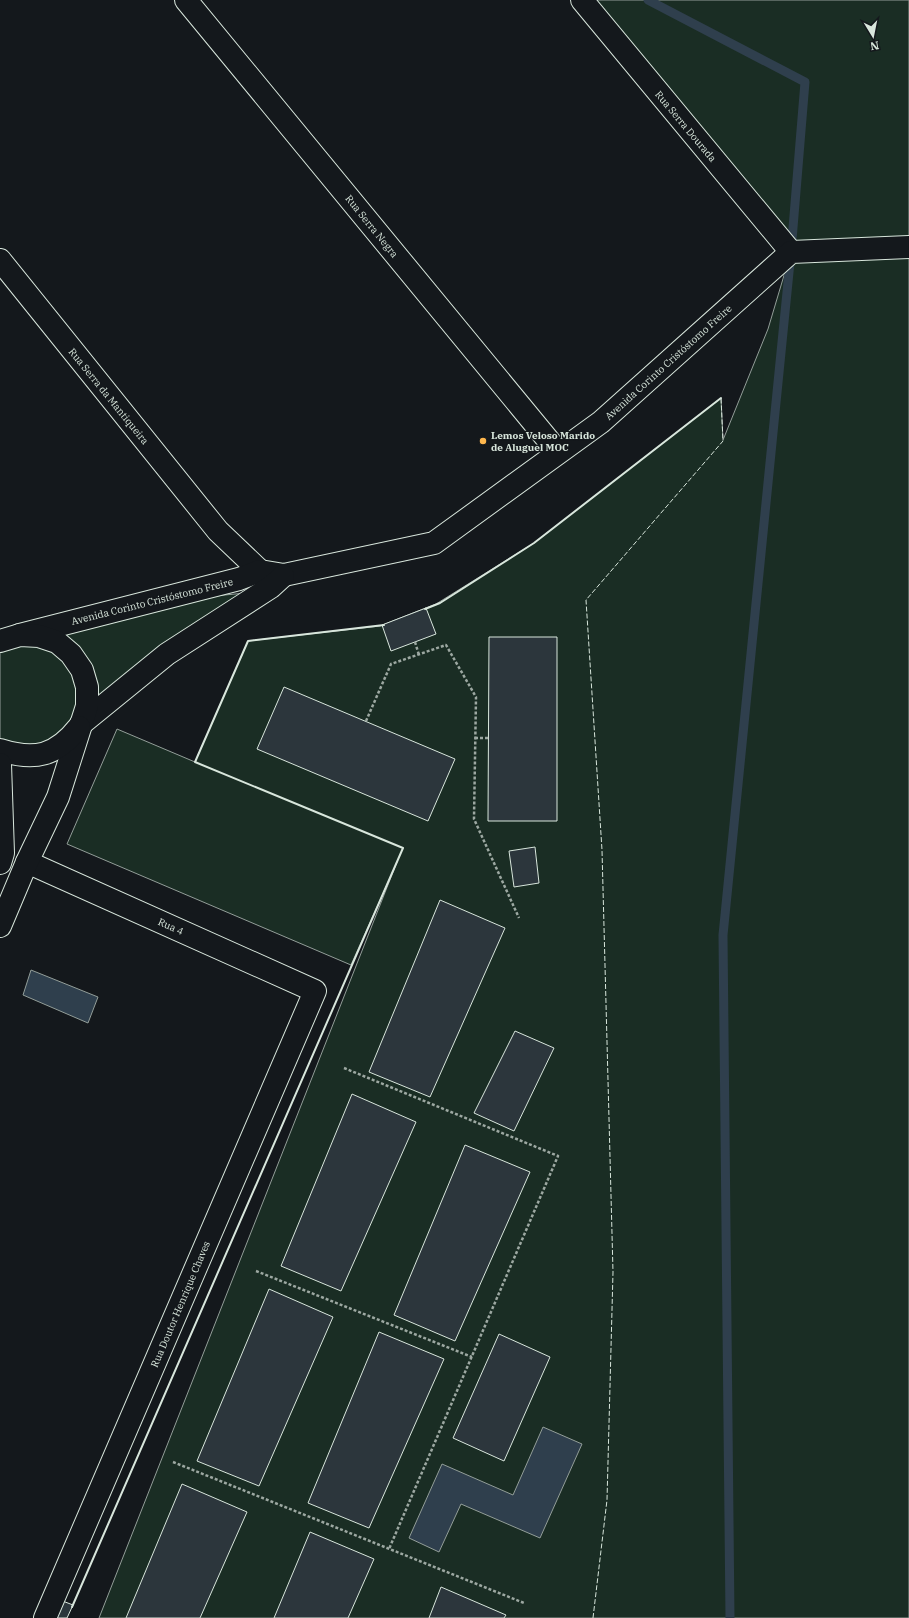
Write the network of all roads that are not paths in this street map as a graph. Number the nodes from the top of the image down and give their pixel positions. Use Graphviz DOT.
graph roads {
  1 [pos="186,0"];
  2 [pos="582,0"];
  3 [pos="909,247"];
  4 [pos="792,252"];
  5 [pos="0,260"];
  6 [pos="558,452"];
  7 [pos="218,531"];
  8 [pos="272,578"];
  9 [pos="239,579"];
  10 [pos="251,599"];
  11 [pos="9,637"];
  12 [pos="81,724"];
  13 [pos="0,750"];
  14 [pos="0,764"];
  15 [pos="27,862"];
  16 [pos="0,863"];
  17 [pos="0,926"];
  18 [pos="315,991"];
  19 [pos="45,1618"];
  1 -- 6 [label="street, Rua Serra Negra"];
  2 -- 4 [label="street, Rua Serra Dourada"];
  3 -- 4 [label="street"];
  4 -- 6 [label="street, Avenida Corinto Cristóstomo Freire"];
  5 -- 7 [label="street, Rua Serra da Mantiqueira"];
  6 -- 8 [label="street, Avenida Corinto Cristóstomo Freire"];
  7 -- 8 [label="street, Rua Serra da Mantiqueira"];
  7 -- 9 [label="street, Rua Serra da Mantiqueira"];
  8 -- 9 [label="street, Avenida Corinto Cristóstomo Freire"];
  8 -- 10 [label="street, Avenida Corinto Cristóstomo Freire"];
  9 -- 10 [label="street, Rua Serra da Mantiqueira"];
  9 -- 11 [label="street, Avenida Corinto Cristóstomo Freire"];
  10 -- 12 [label="street, Avenida Corinto Cristóstomo Freire"];
  11 -- 12 [label="street, Avenida Corinto Cristóstomo Freire"];
  12 -- 13 [label="street, Avenida Corinto Cristóstomo Freire"];
  12 -- 15 [label="street, Avenida Corinto Cristóstomo Freire"];
  14 -- 16 [label="street"];
  15 -- 17 [label="street, Avenida Corinto Cristóstomo Freire"];
  15 -- 18 [label="street, Rua 4"];
  18 -- 19 [label="street, Rua Doutor Henrique Chaves"];
}
